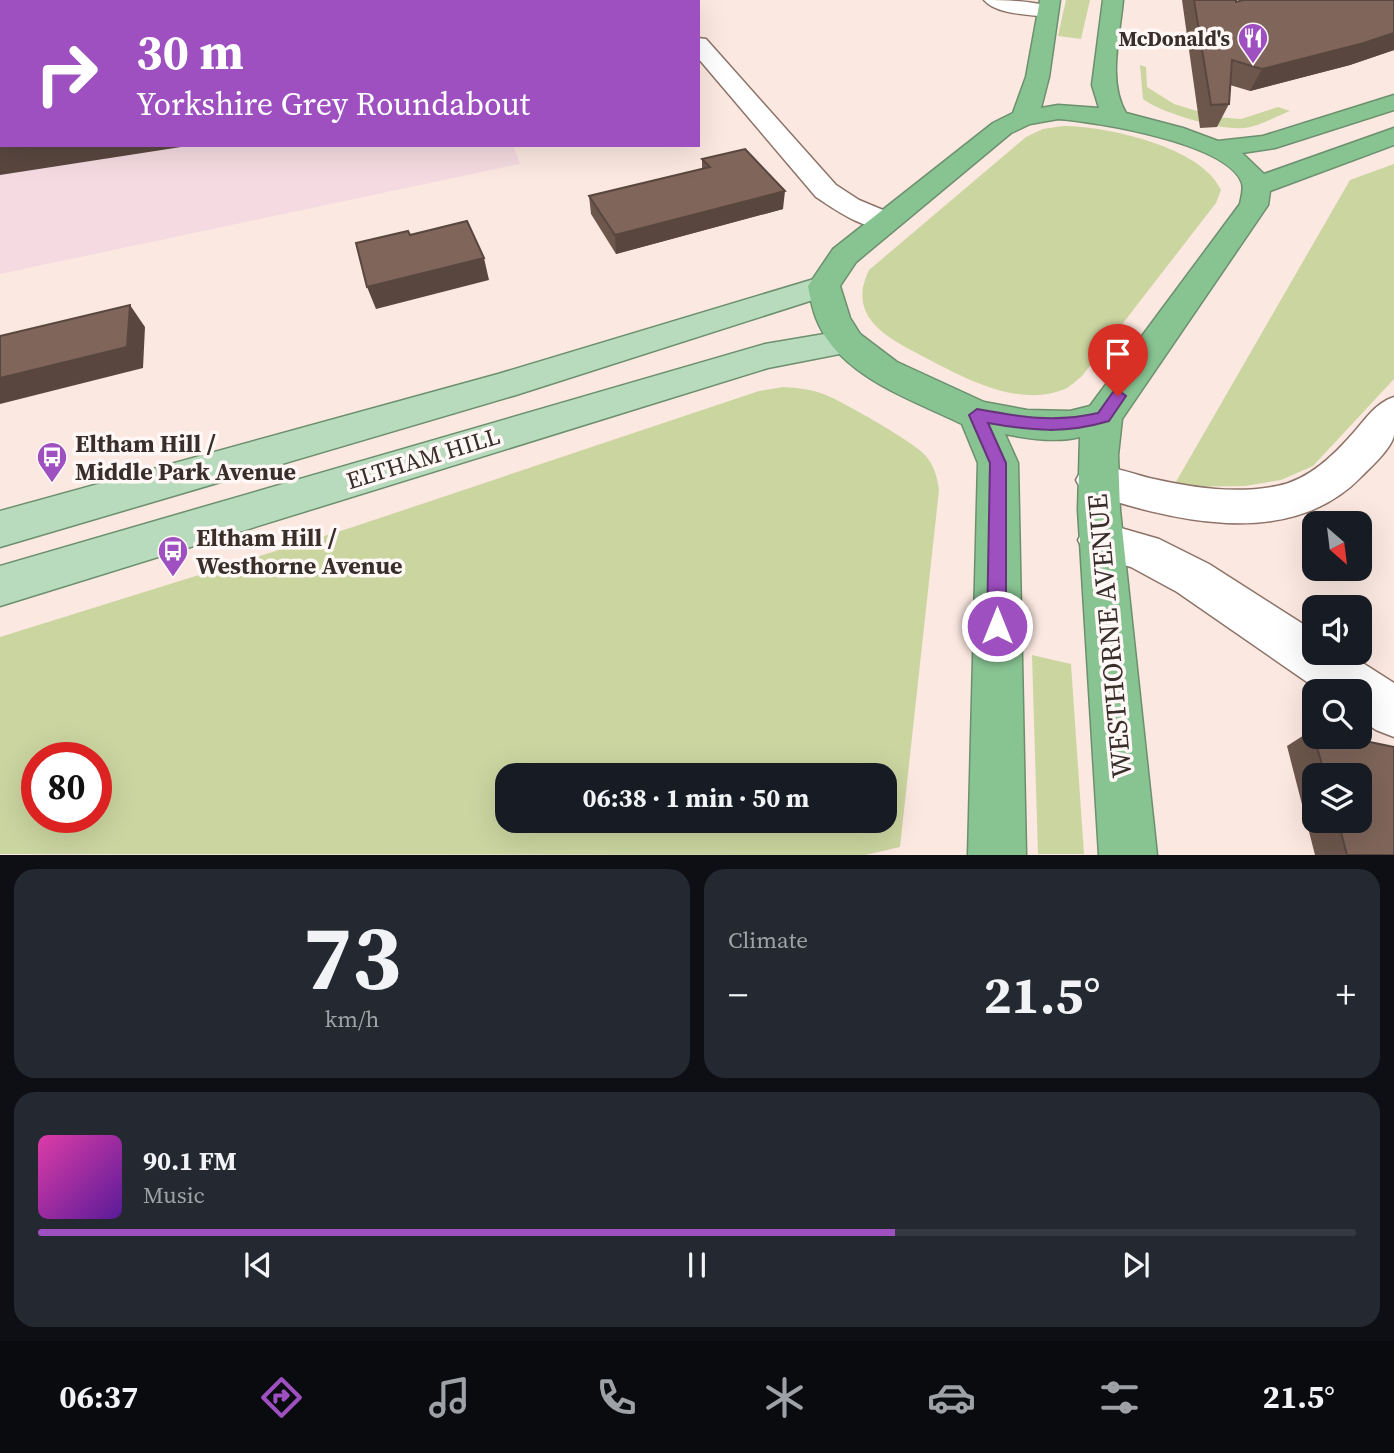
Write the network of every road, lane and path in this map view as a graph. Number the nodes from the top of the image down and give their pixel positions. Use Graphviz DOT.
graph roads {
  1 [pos="994,0"];
  2 [pos="1113,0"];
  3 [pos="1049,5"];
  4 [pos="700,46"];
  5 [pos="1394,102"];
  6 [pos="1023,118"];
  7 [pos="1116,118"];
  8 [pos="1394,136"];
  9 [pos="1213,149"];
  10 [pos="1257,186"];
  11 [pos="885,220"];
  12 [pos="824,286"];
  13 [pos="848,342"];
  14 [pos="1394,411"];
  15 [pos="977,415"];
  16 [pos="1104,417"];
  17 [pos="1096,480"];
  18 [pos="0,529"];
  19 [pos="1100,540"];
  20 [pos="0,586"];
  21 [pos="1394,712"];
  22 [pos="997,855"];
  23 [pos="1128,855"];
  1 -- 3 [label="street"];
  2 -- 7 [label="highway"];
  3 -- 6 [label="highway"];
  4 -- 11 [label="street"];
  5 -- 9 [label="highway"];
  6 -- 7 [label="highway"];
  6 -- 11 [label="highway"];
  7 -- 9 [label="highway"];
  8 -- 10 [label="highway"];
  9 -- 10 [label="highway"];
  10 -- 16 [label="highway"];
  11 -- 12 [label="highway"];
  12 -- 13 [label="highway"];
  12 -- 18 [label="main road, ELTHAM HILL"];
  13 -- 15 [label="highway"];
  13 -- 20 [label="main road, ELTHAM HILL"];
  14 -- 17 [label="street"];
  15 -- 16 [label="highway"];
  15 -- 22 [label="highway"];
  16 -- 17 [label="highway, WESTHORNE AVENUE"];
  17 -- 19 [label="highway, WESTHORNE AVENUE"];
  19 -- 21 [label="street"];
  19 -- 23 [label="highway, WESTHORNE AVENUE"];
}
